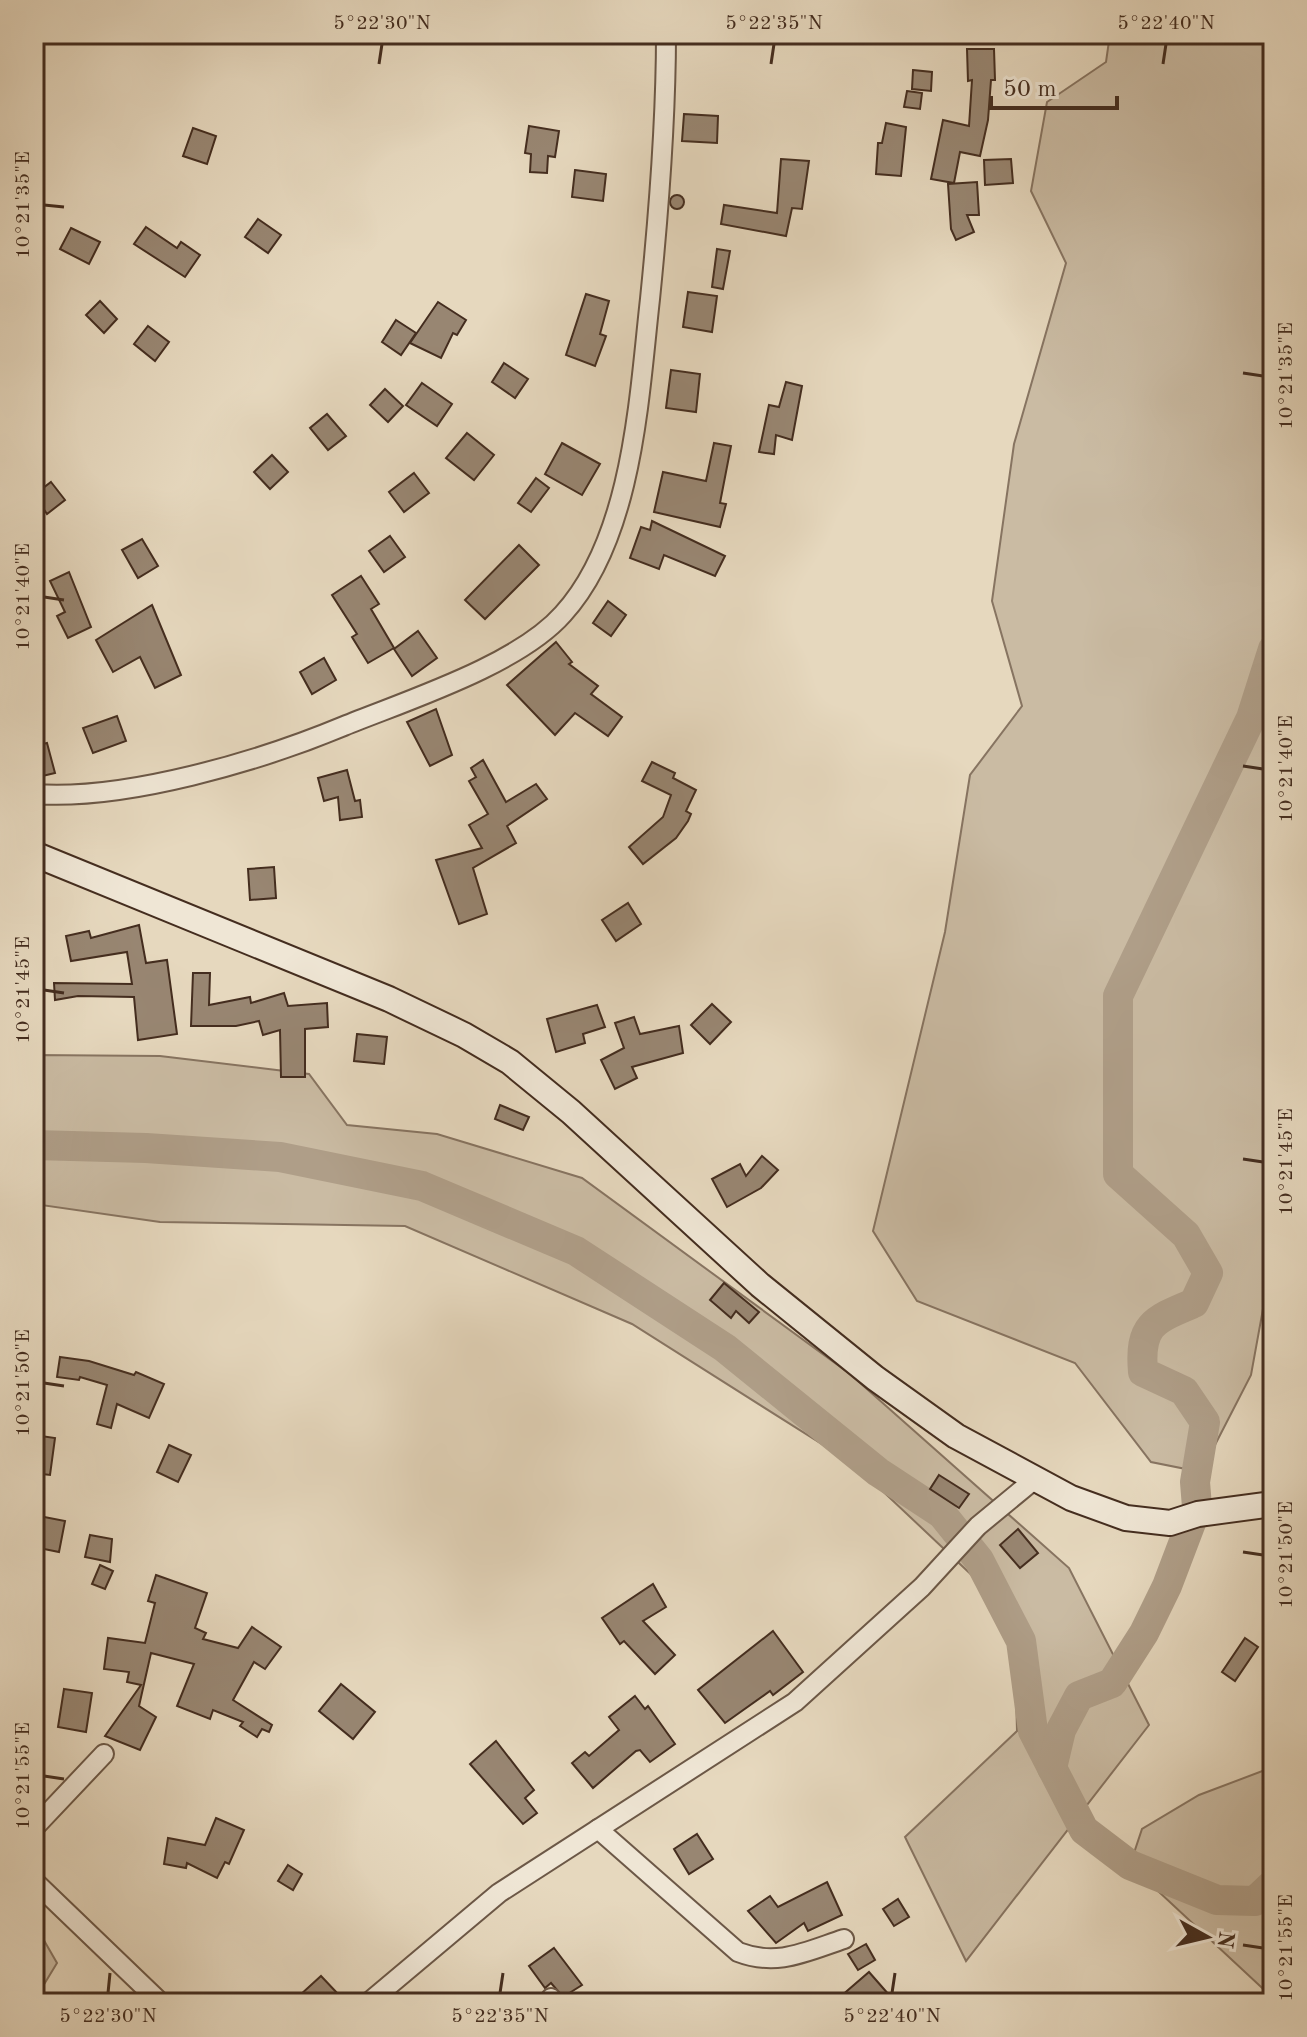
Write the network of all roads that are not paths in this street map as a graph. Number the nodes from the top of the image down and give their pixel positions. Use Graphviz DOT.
graph roads {
  1 [pos="666,34"];
  2 [pos="34,794"];
  3 [pos="34,854"];
  4 [pos="1035,1479"];
  5 [pos="1273,1504"];
  6 [pos="104,1754"];
  7 [pos="34,1828"];
  8 [pos="598,1829"];
  9 [pos="34,1881"];
  10 [pos="844,1939"];
  11 [pos="161,2003"];
  12 [pos="368,2003"];
  1 -- 2 [label="street"];
  3 -- 4 [label="main road"];
  4 -- 5 [label="main road"];
  4 -- 8 [label="street"];
  6 -- 7 [label="street"];
  8 -- 10 [label="street"];
  8 -- 12 [label="street"];
  9 -- 11 [label="street"];
}
